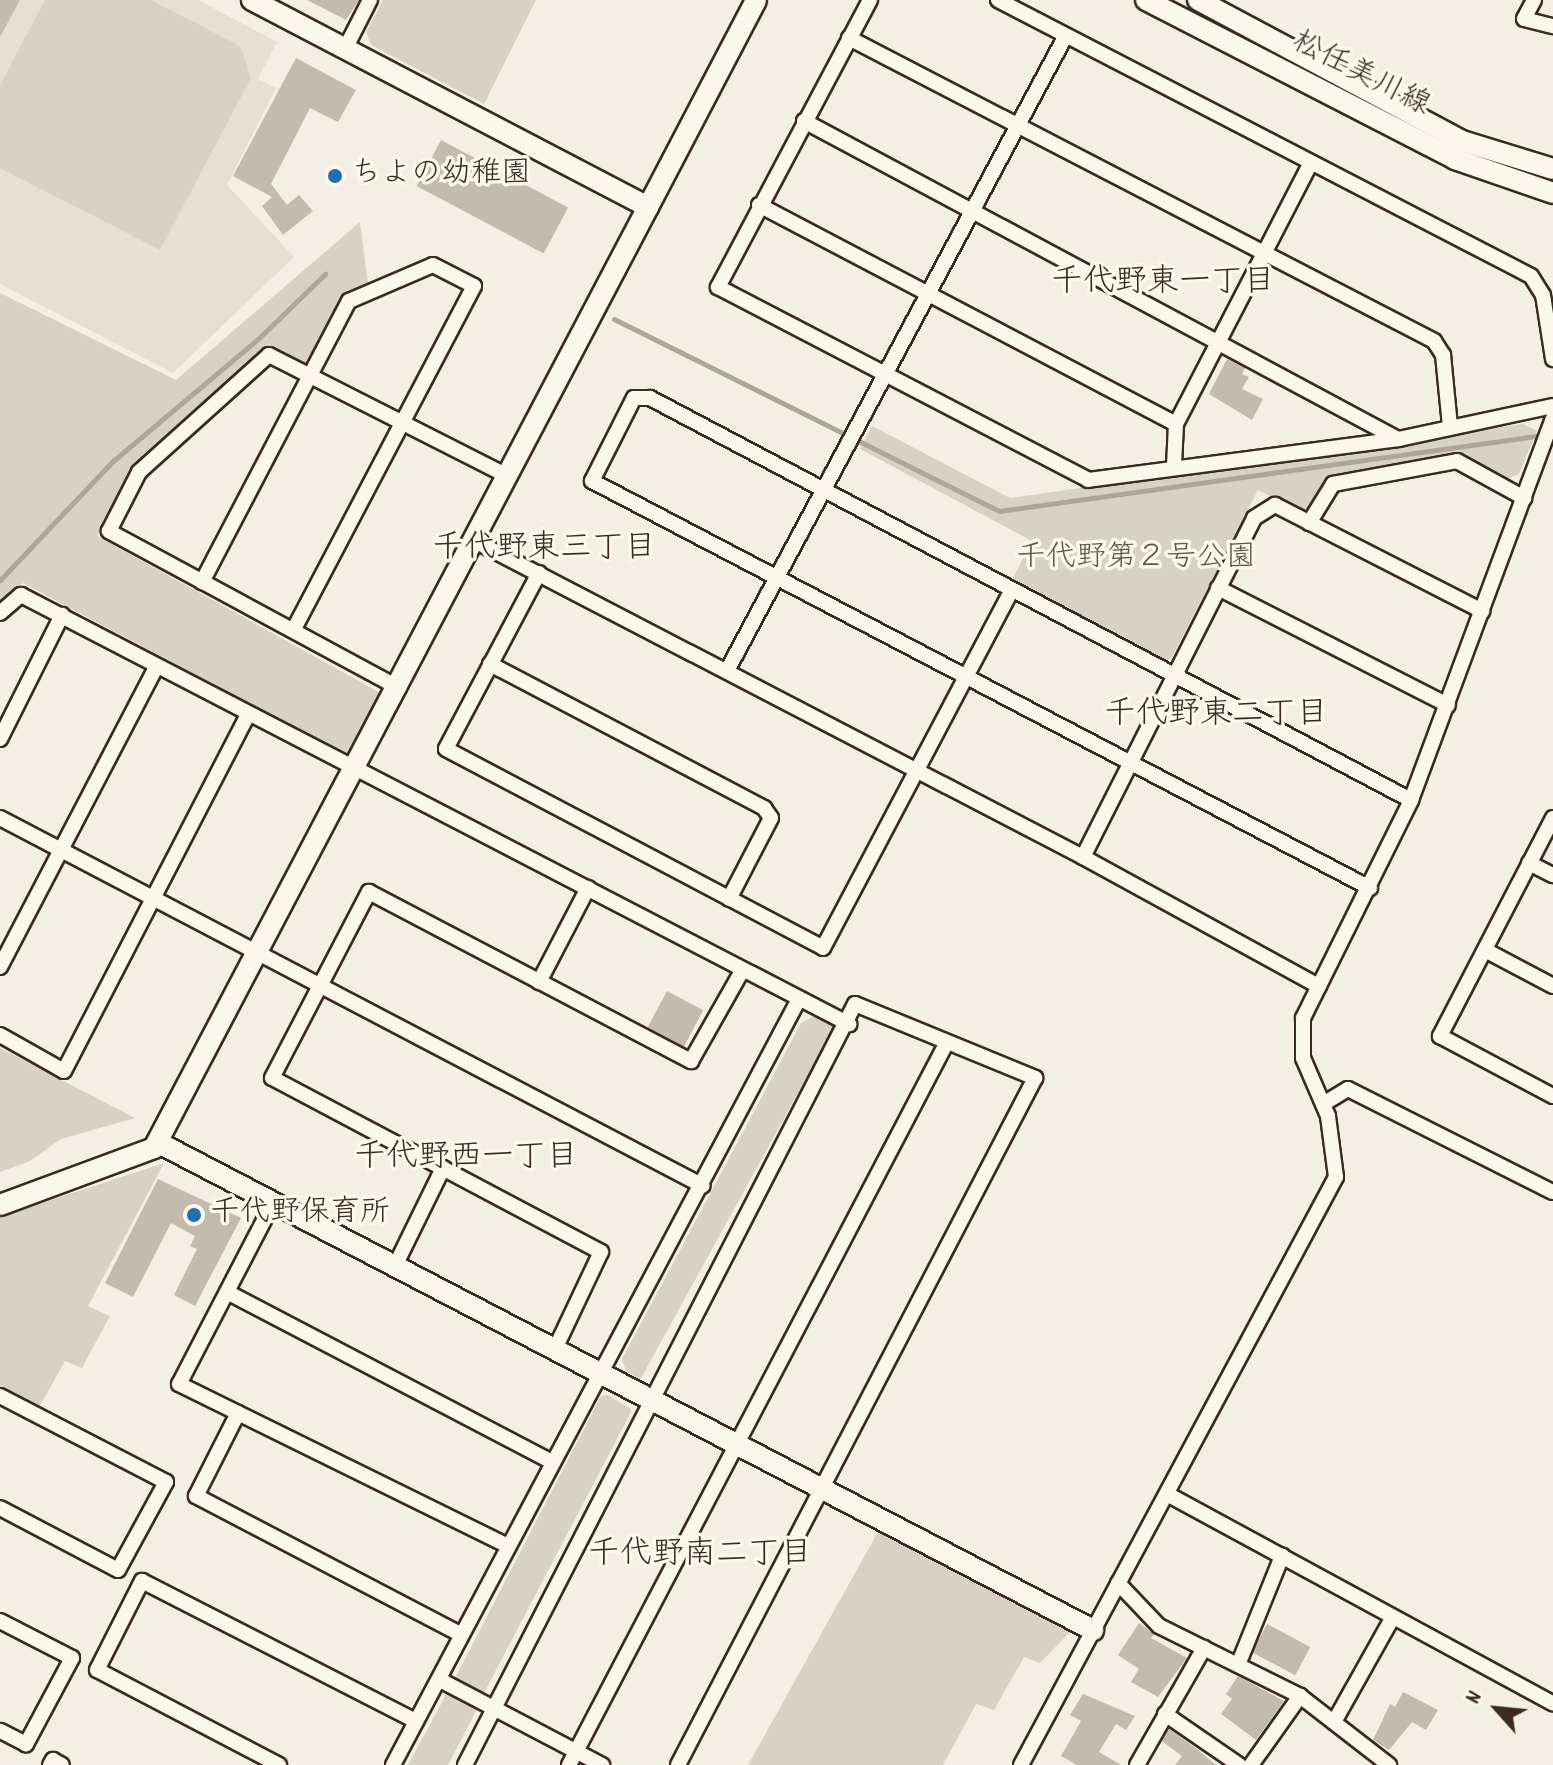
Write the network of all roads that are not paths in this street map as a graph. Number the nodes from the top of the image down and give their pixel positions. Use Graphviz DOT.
graph roads {
  1 [pos="252,0"];
  2 [pos="370,0"];
  3 [pos="756,0"];
  4 [pos="870,0"];
  5 [pos="998,0"];
  6 [pos="1146,0"];
  7 [pos="1534,0"];
  8 [pos="1207,2"];
  9 [pos="1553,26"];
  10 [pos="1065,37"];
  11 [pos="849,38"];
  12 [pos="345,49"];
  13 [pos="804,121"];
  14 [pos="1018,124"];
  15 [pos="1310,164"];
  16 [pos="1553,169"];
  17 [pos="1553,193"];
  18 [pos="759,205"];
  19 [pos="648,207"];
  20 [pos="973,210"];
  21 [pos="1264,251"];
  22 [pos="929,293"];
  23 [pos="1219,339"];
  24 [pos="1553,359"];
  25 [pos="310,377"];
  26 [pos="883,377"];
  27 [pos="1553,406"];
  28 [pos="1553,420"];
  29 [pos="401,422"];
  30 [pos="1176,424"];
  31 [pos="1450,427"];
  32 [pos="1399,439"];
  33 [pos="1174,466"];
  34 [pos="508,476"];
  35 [pos="822,488"];
  36 [pos="1524,498"];
  37 [pos="1309,523"];
  38 [pos="475,541"];
  39 [pos="539,573"];
  40 [pos="773,579"];
  41 [pos="202,582"];
  42 [pos="1218,588"];
  43 [pos="1011,591"];
  44 [pos="1482,611"];
  45 [pos="0,613"];
  46 [pos="62,615"];
  47 [pos="294,629"];
  48 [pos="490,664"];
  49 [pos="156,667"];
  50 [pos="728,669"];
  51 [pos="1174,675"];
  52 [pos="964,679"];
  53 [pos="399,688"];
  54 [pos="1448,705"];
  55 [pos="248,715"];
  56 [pos="0,739"];
  57 [pos="1127,764"];
  58 [pos="916,769"];
  59 [pos="356,771"];
  60 [pos="1411,800"];
  61 [pos="0,818"];
  62 [pos="1553,818"];
  63 [pos="62,854"];
  64 [pos="1083,857"];
  65 [pos="1529,863"];
  66 [pos="1553,875"];
  67 [pos="588,888"];
  68 [pos="1370,888"];
  69 [pos="729,899"];
  70 [pos="152,901"];
  71 [pos="5,941"];
  72 [pos="1485,950"];
  73 [pos="256,954"];
  74 [pos="0,967"];
  75 [pos="742,971"];
  76 [pos="539,982"];
  77 [pos="319,986"];
  78 [pos="1319,986"];
  79 [pos="1553,986"];
  80 [pos="799,999"];
  81 [pos="849,1024"];
  82 [pos="0,1035"];
  83 [pos="946,1044"];
  84 [pos="1553,1096"];
  85 [pos="1323,1104"];
  86 [pos="157,1142"];
  87 [pos="443,1168"];
  88 [pos="703,1186"];
  89 [pos="1553,1192"];
  90 [pos="274,1201"];
  91 [pos="0,1205"];
  92 [pos="396,1264"];
  93 [pos="227,1292"];
  94 [pos="556,1347"];
  95 [pos="601,1373"];
  96 [pos="0,1396"];
  97 [pos="652,1400"];
  98 [pos="238,1413"];
  99 [pos="738,1444"];
  100 [pos="550,1461"];
  101 [pos="822,1487"];
  102 [pos="1167,1494"];
  103 [pos="0,1508"];
  104 [pos="506,1545"];
  105 [pos="1282,1556"];
  106 [pos="1118,1583"];
  107 [pos="1393,1617"];
  108 [pos="0,1621"];
  109 [pos="1093,1630"];
  110 [pos="460,1634"];
  111 [pos="1204,1648"];
  112 [pos="1238,1665"];
  113 [pos="442,1681"];
  114 [pos="1300,1696"];
  115 [pos="1553,1704"];
  116 [pos="496,1709"];
  117 [pos="1165,1714"];
  118 [pos="416,1721"];
  119 [pos="1334,1722"];
  120 [pos="0,1731"];
  121 [pos="573,1758"];
  122 [pos="50,1765"];
  123 [pos="62,1765"];
  124 [pos="279,1765"];
  125 [pos="393,1765"];
  126 [pos="465,1765"];
  127 [pos="602,1765"];
  128 [pos="678,1765"];
  129 [pos="1021,1765"];
  130 [pos="1137,1765"];
  131 [pos="1239,1765"];
  132 [pos="1251,1765"];
  133 [pos="1389,1765"];
  1 -- 12 [label="street"];
  2 -- 12 [label="street"];
  3 -- 19 [label="street"];
  4 -- 11 [label="street"];
  5 -- 10 [label="street"];
  6 -- 17 [label="street, 松任美川線"];
  7 -- 9 [label="street"];
  8 -- 16 [label="street, 松任美川線"];
  10 -- 14 [label="street"];
  10 -- 15 [label="street"];
  11 -- 13 [label="street"];
  11 -- 14 [label="street"];
  12 -- 19 [label="street"];
  13 -- 18 [label="street"];
  13 -- 20 [label="street"];
  14 -- 20 [label="street"];
  14 -- 21 [label="street"];
  15 -- 21 [label="street"];
  15 -- 24 [label="street"];
  18 -- 22 [label="street"];
  18 -- 26 [label="street"];
  19 -- 34 [label="street"];
  20 -- 22 [label="street"];
  20 -- 23 [label="street"];
  21 -- 23 [label="street"];
  21 -- 31 [label="street"];
  22 -- 26 [label="street"];
  22 -- 30 [label="street"];
  23 -- 30 [label="street"];
  23 -- 32 [label="street"];
  25 -- 29 [label="street"];
  25 -- 29 [label="street"];
  25 -- 41 [label="street"];
  25 -- 41 [label="street"];
  26 -- 33 [label="street"];
  26 -- 35 [label="street"];
  27 -- 31 [label="street"];
  28 -- 36 [label="street"];
  29 -- 34 [label="street"];
  29 -- 47 [label="street"];
  30 -- 33 [label="street"];
  31 -- 32 [label="street"];
  32 -- 33 [label="street"];
  34 -- 38 [label="street"];
  35 -- 40 [label="street"];
  35 -- 40 [label="street"];
  35 -- 43 [label="street"];
  36 -- 37 [label="street"];
  36 -- 44 [label="street"];
  37 -- 42 [label="street"];
  37 -- 44 [label="street"];
  38 -- 39 [label="street"];
  38 -- 53 [label="street"];
  39 -- 48 [label="street"];
  39 -- 50 [label="street"];
  40 -- 50 [label="street"];
  40 -- 52 [label="street"];
  41 -- 47 [label="street"];
  42 -- 51 [label="street"];
  42 -- 54 [label="street"];
  43 -- 51 [label="street"];
  43 -- 52 [label="street"];
  44 -- 54 [label="street"];
  45 -- 46 [label="street"];
  46 -- 49 [label="street"];
  46 -- 56 [label="street"];
  47 -- 53 [label="street"];
  48 -- 69 [label="street"];
  48 -- 69 [label="street"];
  49 -- 55 [label="street"];
  49 -- 63 [label="street"];
  50 -- 58 [label="street"];
  51 -- 57 [label="street"];
  51 -- 60 [label="street"];
  52 -- 57 [label="street"];
  52 -- 58 [label="street"];
  53 -- 59 [label="street"];
  54 -- 60 [label="street"];
  55 -- 59 [label="street"];
  55 -- 70 [label="street"];
  57 -- 64 [label="street"];
  57 -- 68 [label="street"];
  58 -- 64 [label="street"];
  58 -- 69 [label="street"];
  59 -- 67 [label="street"];
  59 -- 73 [label="street"];
  60 -- 68 [label="street"];
  61 -- 63 [label="street"];
  62 -- 65 [label="street"];
  63 -- 70 [label="street"];
  63 -- 71 [label="street"];
  64 -- 78 [label="street"];
  65 -- 66 [label="street"];
  65 -- 72 [label="street"];
  67 -- 75 [label="street"];
  67 -- 76 [label="street"];
  68 -- 78 [label="street"];
  70 -- 73 [label="street"];
  70 -- 82 [label="street"];
  71 -- 74 [label="street"];
  72 -- 79 [label="street"];
  72 -- 84 [label="street"];
  73 -- 77 [label="street"];
  73 -- 86 [label="street"];
  75 -- 76 [label="street"];
  75 -- 80 [label="street"];
  76 -- 77 [label="street"];
  77 -- 87 [label="street"];
  77 -- 88 [label="street"];
  78 -- 85 [label="street"];
  80 -- 81 [label="street"];
  80 -- 88 [label="street"];
  81 -- 83 [label="street"];
  81 -- 97 [label="street"];
  83 -- 99 [label="street"];
  83 -- 101 [label="street"];
  85 -- 89 [label="street"];
  85 -- 102 [label="street"];
  86 -- 90 [label="street"];
  86 -- 91 [label="street"];
  87 -- 92 [label="street"];
  87 -- 94 [label="street"];
  88 -- 95 [label="street"];
  90 -- 92 [label="street"];
  90 -- 93 [label="street"];
  92 -- 94 [label="street"];
  93 -- 98 [label="street"];
  93 -- 100 [label="street"];
  94 -- 95 [label="street"];
  95 -- 97 [label="street"];
  95 -- 100 [label="street"];
  96 -- 103 [label="street"];
  97 -- 99 [label="street"];
  97 -- 116 [label="street"];
  98 -- 104 [label="street"];
  98 -- 110 [label="street"];
  99 -- 101 [label="street"];
  99 -- 121 [label="street"];
  100 -- 104 [label="street"];
  101 -- 109 [label="street"];
  101 -- 128 [label="street"];
  102 -- 105 [label="street"];
  102 -- 106 [label="street"];
  104 -- 110 [label="street"];
  105 -- 107 [label="street"];
  105 -- 112 [label="street"];
  106 -- 109 [label="street"];
  106 -- 111 [label="street"];
  107 -- 115 [label="street"];
  107 -- 119 [label="street"];
  108 -- 120 [label="street"];
  109 -- 129 [label="street"];
  110 -- 113 [label="street"];
  111 -- 112 [label="street"];
  111 -- 117 [label="street"];
  112 -- 114 [label="street"];
  113 -- 116 [label="street"];
  113 -- 118 [label="street"];
  114 -- 119 [label="street"];
  114 -- 132 [label="street"];
  116 -- 121 [label="street"];
  116 -- 126 [label="street"];
  117 -- 130 [label="street"];
  117 -- 131 [label="street"];
  118 -- 124 [label="street"];
  118 -- 125 [label="street"];
  119 -- 133 [label="street"];
  121 -- 127 [label="street"];
  122 -- 123 [label="street"];
}
